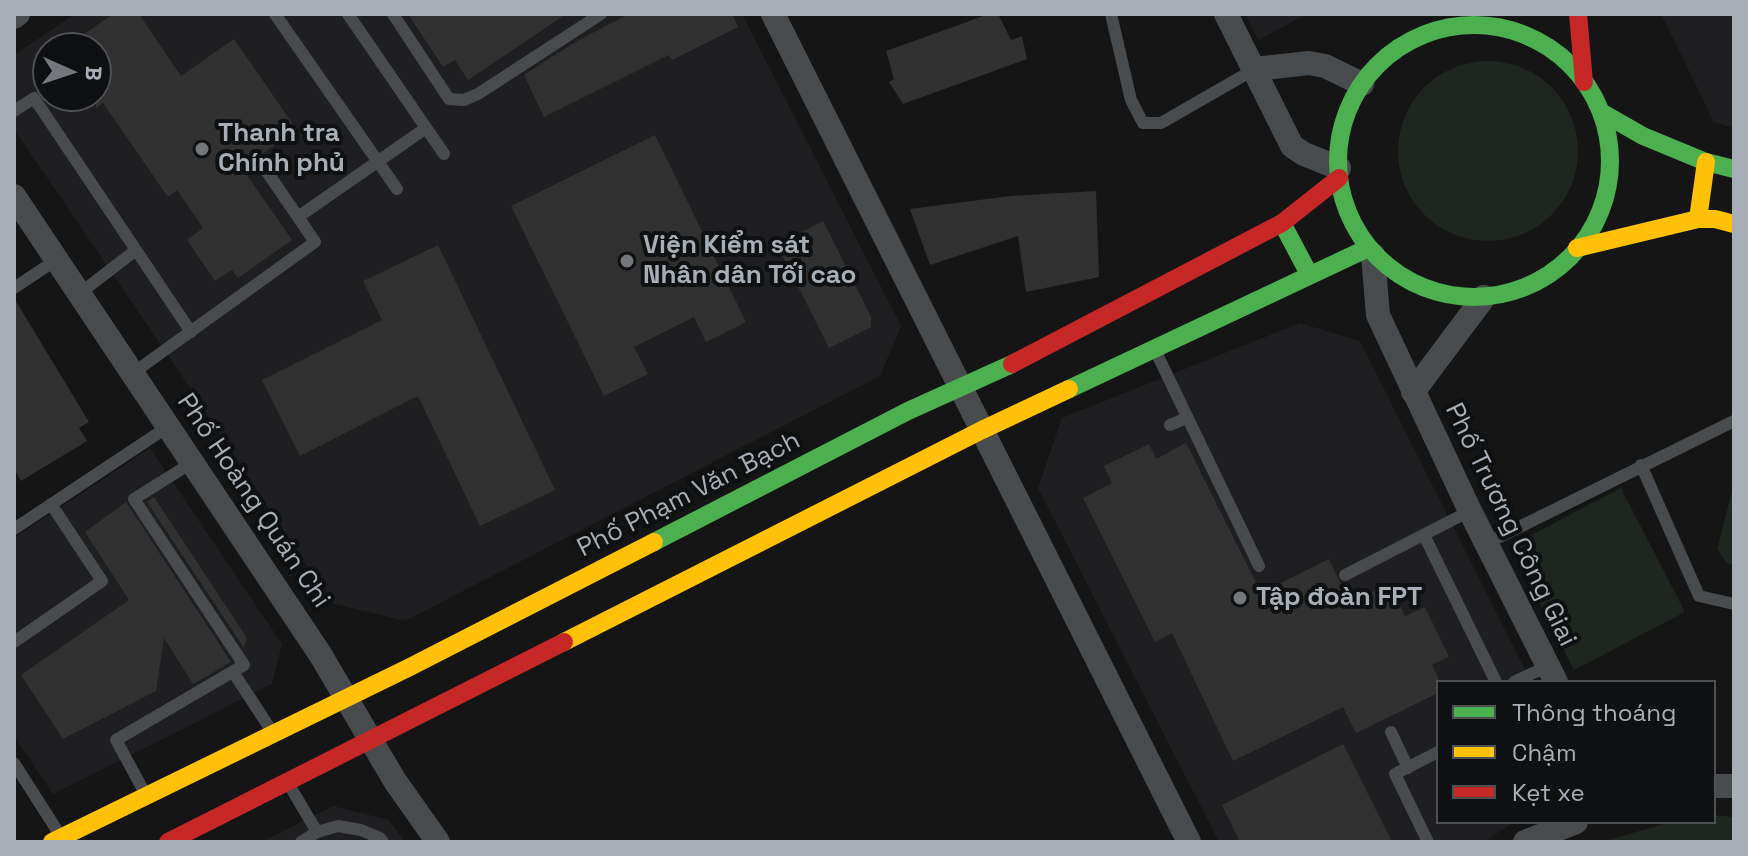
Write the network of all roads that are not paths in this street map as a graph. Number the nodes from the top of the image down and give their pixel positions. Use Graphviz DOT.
graph roads {
  1 [pos="275,14"];
  2 [pos="348,14"];
  3 [pos="393,14"];
  4 [pos="601,14"];
  5 [pos="773,14"];
  6 [pos="1111,14"];
  7 [pos="1226,14"];
  8 [pos="1471,14"];
  9 [pos="1578,14"];
  10 [pos="1455,26"];
  11 [pos="1255,69"];
  12 [pos="1584,82"];
  13 [pos="1362,84"];
  14 [pos="14,111"];
  15 [pos="1601,112"];
  16 [pos="426,128"];
  17 [pos="444,154"];
  18 [pos="378,162"];
  19 [pos="1706,162"];
  20 [pos="261,163"];
  21 [pos="1734,169"];
  22 [pos="1339,173"];
  23 [pos="397,189"];
  24 [pos="14,196"];
  25 [pos="298,217"];
  26 [pos="1698,219"];
  27 [pos="1282,223"];
  28 [pos="1734,224"];
  29 [pos="1577,248"];
  30 [pos="136,250"];
  31 [pos="1369,252"];
  32 [pos="56,260"];
  33 [pos="1309,274"];
  34 [pos="14,288"];
  35 [pos="79,294"];
  36 [pos="1484,297"];
  37 [pos="191,332"];
  38 [pos="1155,349"];
  39 [pos="133,373"];
  40 [pos="961,387"];
  41 [pos="1413,392"];
  42 [pos="1187,418"];
  43 [pos="1734,421"];
  44 [pos="1170,425"];
  45 [pos="169,426"];
  46 [pos="982,430"];
  47 [pos="193,462"];
  48 [pos="1641,465"];
  49 [pos="51,504"];
  50 [pos="1470,511"];
  51 [pos="14,529"];
  52 [pos="1424,535"];
  53 [pos="1487,543"];
  54 [pos="1259,566"];
  55 [pos="1345,575"];
  56 [pos="1734,604"];
  57 [pos="14,642"];
  58 [pos="233,672"];
  59 [pos="1552,674"];
  60 [pos="1495,680"];
  61 [pos="1524,680"];
  62 [pos="345,696"];
  63 [pos="1391,732"];
  64 [pos="273,734"];
  65 [pos="370,739"];
  66 [pos="1436,753"];
  67 [pos="14,763"];
  68 [pos="1408,768"];
  69 [pos="288,783"];
  70 [pos="147,796"];
  71 [pos="1571,824"];
  72 [pos="317,832"];
  73 [pos="57,840"];
  74 [pos="168,842"];
  75 [pos="301,842"];
  76 [pos="383,842"];
  77 [pos="438,842"];
  78 [pos="1189,842"];
  79 [pos="1428,842"];
  80 [pos="1525,842"];
  1 -- 18 [label="lane"];
  2 -- 16 [label="lane"];
  3 -- 4 [label="lane"];
  5 -- 40 [label="street"];
  6 -- 11 [label="lane"];
  7 -- 11 [label="street"];
  8 -- 10 [label="main road"];
  9 -- 12 [label="main road"];
  10 -- 12 [label="main road"];
  10 -- 13 [label="main road"];
  11 -- 13 [label="street"];
  11 -- 22 [label="street"];
  12 -- 15 [label="main road"];
  13 -- 22 [label="main road"];
  14 -- 30 [label="lane"];
  15 -- 19 [label="main road"];
  15 -- 29 [label="main road"];
  16 -- 17 [label="lane"];
  16 -- 18 [label="lane"];
  18 -- 23 [label="lane"];
  18 -- 25 [label="lane"];
  19 -- 21 [label="main road"];
  19 -- 26 [label="main road"];
  20 -- 25 [label="lane"];
  22 -- 27 [label="main road, Phố Phạm Văn Bạch"];
  22 -- 31 [label="main road"];
  24 -- 32 [label="street, Phố Hoàng Quán Chi"];
  25 -- 37 [label="lane"];
  26 -- 28 [label="main road"];
  26 -- 29 [label="main road"];
  27 -- 33 [label="main road"];
  27 -- 40 [label="main road, Phố Phạm Văn Bạch"];
  29 -- 36 [label="main road"];
  30 -- 35 [label="lane"];
  30 -- 37 [label="lane"];
  31 -- 33 [label="main road"];
  31 -- 36 [label="main road"];
  31 -- 41 [label="street, Phố Trương Công Giai"];
  32 -- 34 [label="lane"];
  32 -- 35 [label="street, Phố Hoàng Quán Chi"];
  33 -- 38 [label="main road"];
  35 -- 39 [label="street, Phố Hoàng Quán Chi"];
  36 -- 41 [label="street, Phố Trương Công Giai"];
  37 -- 39 [label="lane"];
  38 -- 42 [label="lane"];
  38 -- 46 [label="main road"];
  39 -- 45 [label="street, Phố Hoàng Quán Chi"];
  40 -- 46 [label="street"];
  40 -- 62 [label="main road, Phố Phạm Văn Bạch"];
  41 -- 50 [label="street, Phố Trương Công Giai"];
  42 -- 44 [label="lane"];
  42 -- 54 [label="lane"];
  43 -- 48 [label="lane"];
  45 -- 47 [label="street, Phố Hoàng Quán Chi"];
  45 -- 49 [label="lane"];
  46 -- 65 [label="main road"];
  46 -- 78 [label="street"];
  47 -- 58 [label="lane"];
  47 -- 62 [label="street, Phố Hoàng Quán Chi"];
  48 -- 53 [label="lane"];
  48 -- 56 [label="lane"];
  49 -- 51 [label="lane"];
  49 -- 57 [label="lane"];
  50 -- 52 [label="lane"];
  50 -- 53 [label="street, Phố Trương Công Giai"];
  52 -- 55 [label="lane"];
  52 -- 60 [label="lane"];
  53 -- 59 [label="street, Phố Trương Công Giai"];
  58 -- 64 [label="lane"];
  58 -- 70 [label="lane"];
  59 -- 61 [label="lane"];
  62 -- 64 [label="main road, Phố Phạm Văn Bạch"];
  62 -- 65 [label="street, Phố Hoàng Quán Chi"];
  63 -- 68 [label="lane"];
  64 -- 70 [label="main road, Phố Phạm Văn Bạch"];
  65 -- 69 [label="main road"];
  65 -- 77 [label="street, Phố Hoàng Quán Chi"];
  66 -- 68 [label="lane"];
  67 -- 73 [label="lane"];
  68 -- 79 [label="lane"];
  69 -- 72 [label="lane"];
  69 -- 74 [label="main road"];
  70 -- 73 [label="main road, Phố Phạm Văn Bạch"];
  71 -- 80 [label="street"];
  72 -- 75 [label="lane"];
  72 -- 76 [label="lane"];
}
